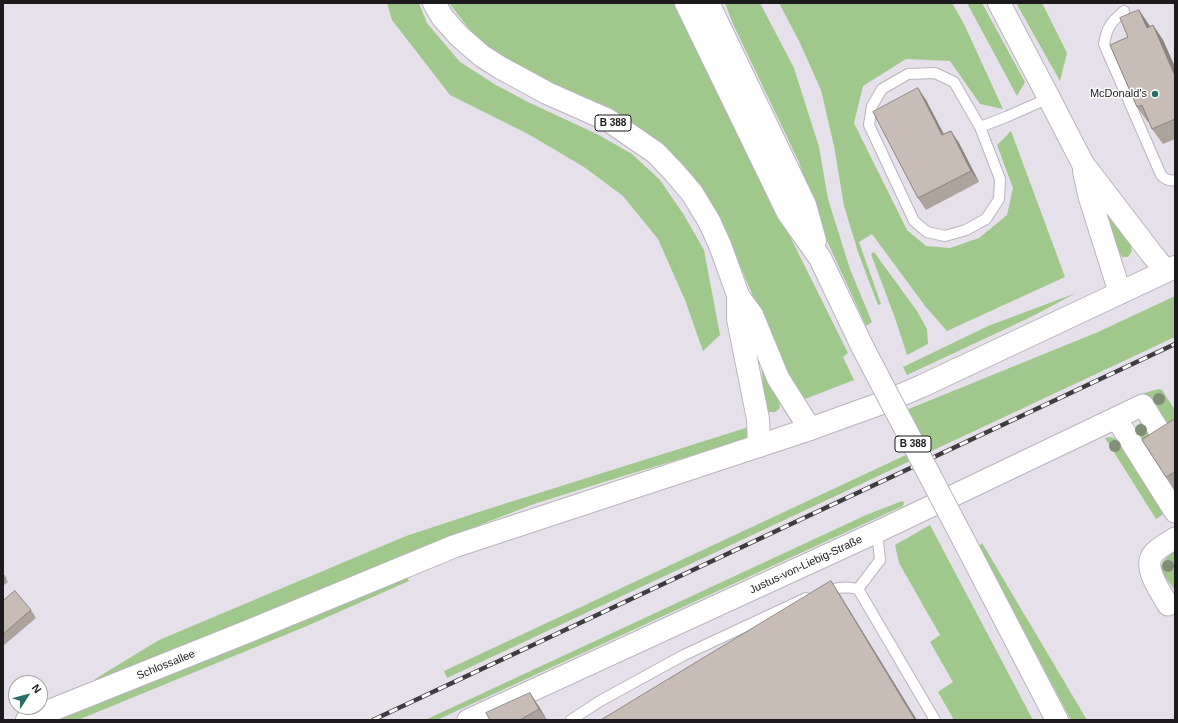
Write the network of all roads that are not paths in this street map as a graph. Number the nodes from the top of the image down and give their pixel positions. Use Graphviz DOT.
graph roads {
  1 [pos="434,3"];
  2 [pos="686,3"];
  3 [pos="708,3"];
  4 [pos="998,3"];
  5 [pos="1124,11"];
  6 [pos="1049,98"];
  7 [pos="980,127"];
  8 [pos="1083,164"];
  9 [pos="1175,180"];
  10 [pos="820,258"];
  11 [pos="1171,269"];
  12 [pos="1120,293"];
  13 [pos="738,295"];
  14 [pos="1116,418"];
  15 [pos="810,429"];
  16 [pos="1168,445"];
  17 [pos="760,446"];
  18 [pos="1175,512"];
  19 [pos="877,532"];
  20 [pos="1175,538"];
  21 [pos="858,589"];
  22 [pos="1173,608"];
  23 [pos="27,720"];
  24 [pos="468,720"];
  25 [pos="571,720"];
  26 [pos="935,720"];
  27 [pos="1057,720"];
  1 -- 13 [label="main road, B 388"];
  2 -- 10 [label="main road, B 388"];
  3 -- 10 [label="main road, B 388"];
  4 -- 6 [label="main road"];
  5 -- 9 [label="lane"];
  6 -- 7 [label="lane"];
  6 -- 8 [label="main road"];
  7 -- 7 [label="lane"];
  8 -- 11 [label="main road"];
  8 -- 12 [label="main road"];
  10 -- 27 [label="main road, B 388, bridge"];
  11 -- 12 [label="main road, Schlossallee"];
  12 -- 15 [label="main road, Schlossallee"];
  13 -- 15 [label="main road, B 388"];
  13 -- 17 [label="main road, B 388"];
  14 -- 16 [label="street, Justus-von-Liebig-Straße"];
  14 -- 18 [label="street"];
  14 -- 19 [label="street, Justus-von-Liebig-Straße"];
  15 -- 17 [label="main road, Schlossallee"];
  17 -- 23 [label="main road, Schlossallee"];
  19 -- 21 [label="lane"];
  19 -- 24 [label="street, Justus-von-Liebig-Straße"];
  20 -- 22 [label="street"];
  21 -- 25 [label="lane"];
  21 -- 26 [label="lane"];
}
